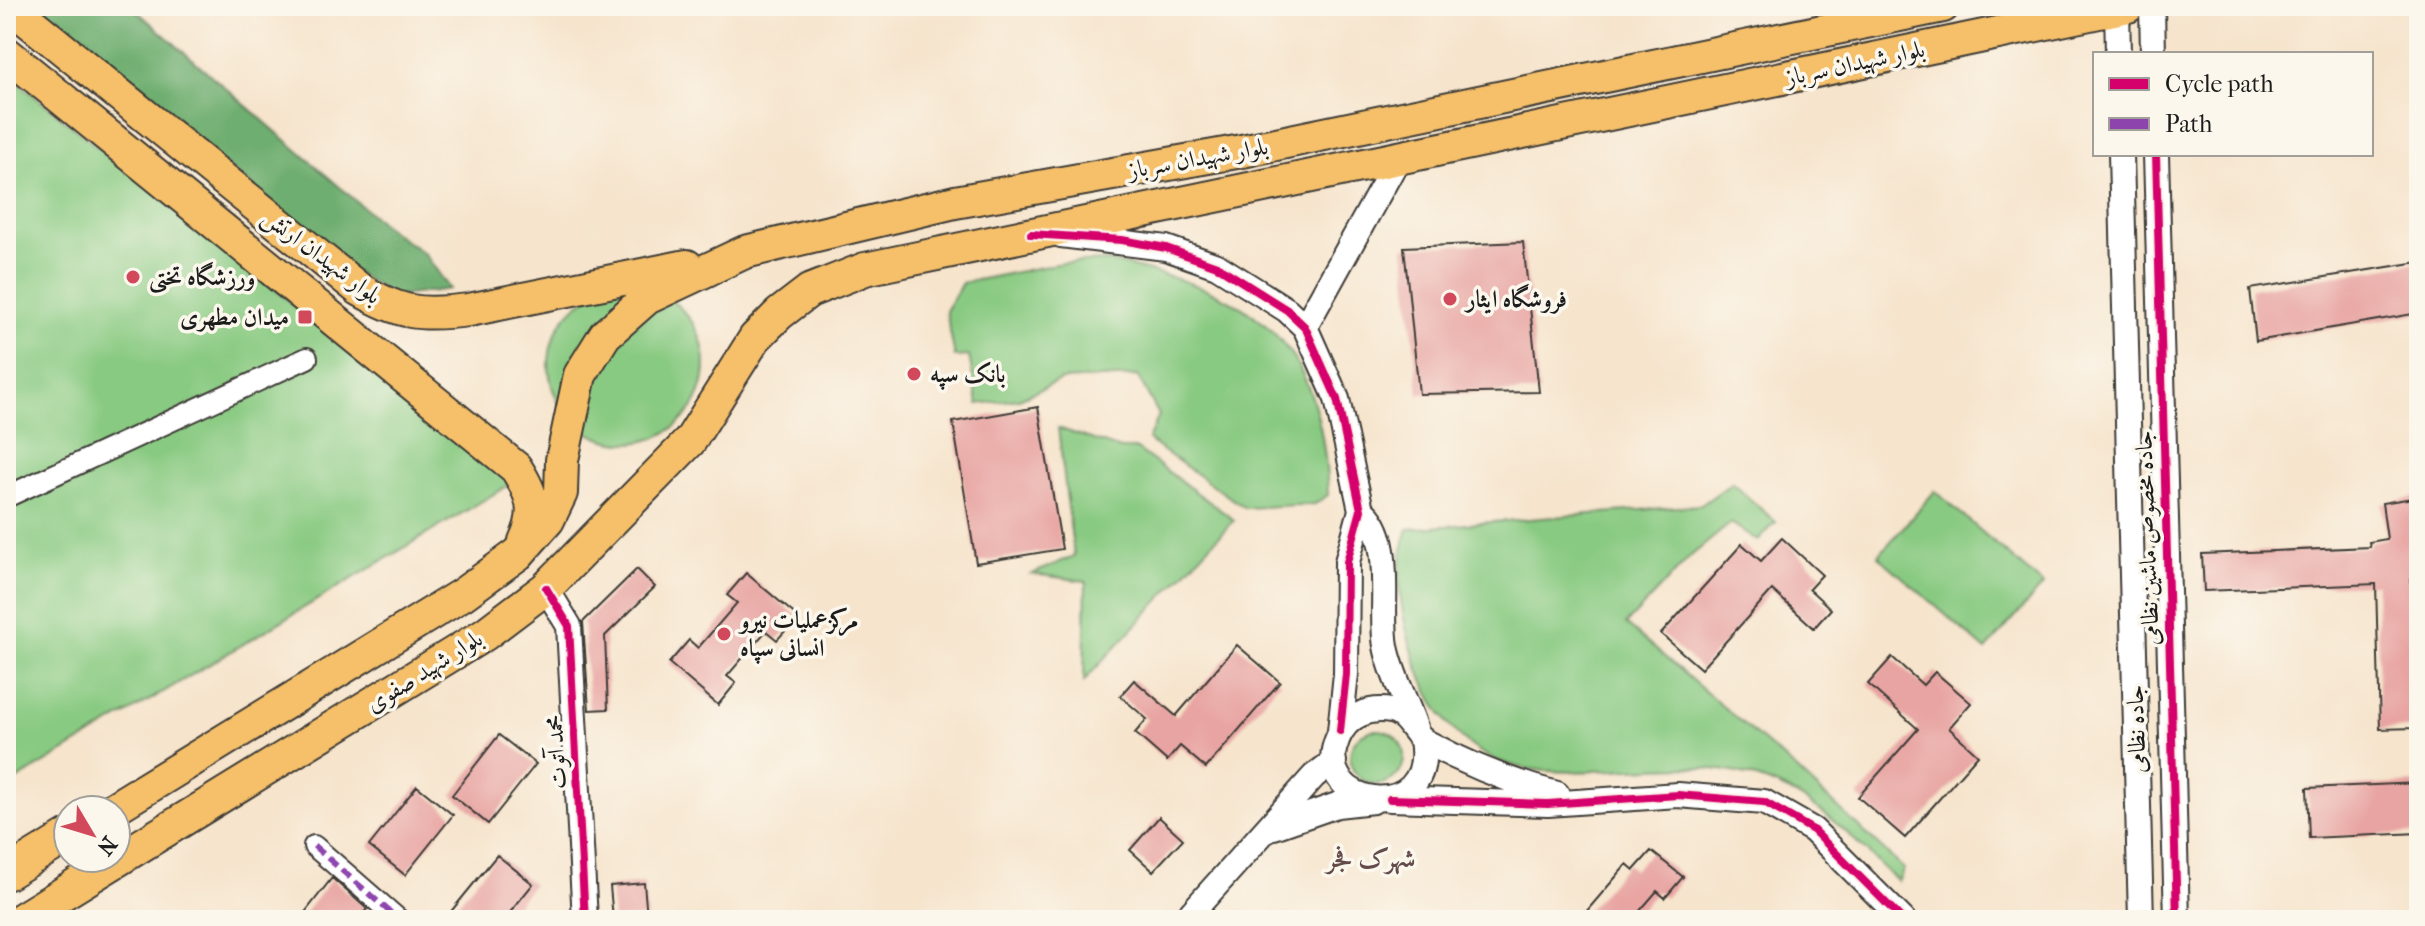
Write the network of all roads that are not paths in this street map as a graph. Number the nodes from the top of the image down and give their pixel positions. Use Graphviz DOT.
graph roads {
  1 [pos="10,6"];
  2 [pos="1943,6"];
  3 [pos="2152,6"];
  4 [pos="2122,7"];
  5 [pos="2118,52"];
  6 [pos="2153,52"];
  7 [pos="6,53"];
  8 [pos="2121,156"];
  9 [pos="2156,156"];
  10 [pos="1399,157"];
  11 [pos="1031,234"];
  12 [pos="745,252"];
  13 [pos="1305,327"];
  14 [pos="755,338"];
  15 [pos="307,358"];
  16 [pos="562,460"];
  17 [pos="6,497"];
  18 [pos="1361,510"];
  19 [pos="518,554"];
  20 [pos="546,588"];
  21 [pos="1340,731"];
  22 [pos="1418,734"];
  23 [pos="1334,761"];
  24 [pos="132,797"];
  25 [pos="1382,800"];
  26 [pos="1584,801"];
  27 [pos="1268,830"];
  28 [pos="52,846"];
  29 [pos="314,846"];
  30 [pos="6,874"];
  31 [pos="20,920"];
  32 [pos="399,920"];
  33 [pos="585,920"];
  34 [pos="1185,920"];
  35 [pos="1903,920"];
  36 [pos="2141,920"];
  37 [pos="2177,920"];
  1 -- 12 [label="main road, بلوار شهیدان ارتش"];
  2 -- 12 [label="main road, بلوار شهیدان سرباز"];
  3 -- 6 [label="street"];
  4 -- 5 [label="street"];
  4 -- 10 [label="main road, بلوار شهیدان سرباز"];
  7 -- 19 [label="main road, بلوار شهیدان ارتش"];
  8 -- 36 [label="street, جاده نظامی"];
  9 -- 37 [label="street, جاده مخصوص ماشین نظامی"];
  10 -- 11 [label="main road, بلوار شهیدان سرباز"];
  10 -- 13 [label="street"];
  11 -- 13 [label="street"];
  11 -- 14 [label="main road, بلوار شهیدان سرباز"];
  12 -- 16 [label="main road, بلوار شهیدان سرباز"];
  13 -- 18 [label="street"];
  14 -- 20 [label="main road, بلوار شهید صفوی"];
  15 -- 17 [label="street"];
  16 -- 19 [label="main road, بلوار شهید صفوی"];
  18 -- 21 [label="street"];
  18 -- 22 [label="street"];
  19 -- 24 [label="main road, بلوار شهید صفوی"];
  20 -- 31 [label="main road, بلوار شهید صفوی"];
  20 -- 33 [label="street, محمد آتوت"];
  21 -- 22 [label="street"];
  21 -- 23 [label="street"];
  22 -- 25 [label="street"];
  22 -- 26 [label="street"];
  23 -- 25 [label="street"];
  23 -- 27 [label="street"];
  25 -- 26 [label="street"];
  25 -- 27 [label="street"];
  26 -- 35 [label="street"];
  27 -- 34 [label="street"];
  28 -- 30 [label="main road"];
  29 -- 32 [label="street"];
}
